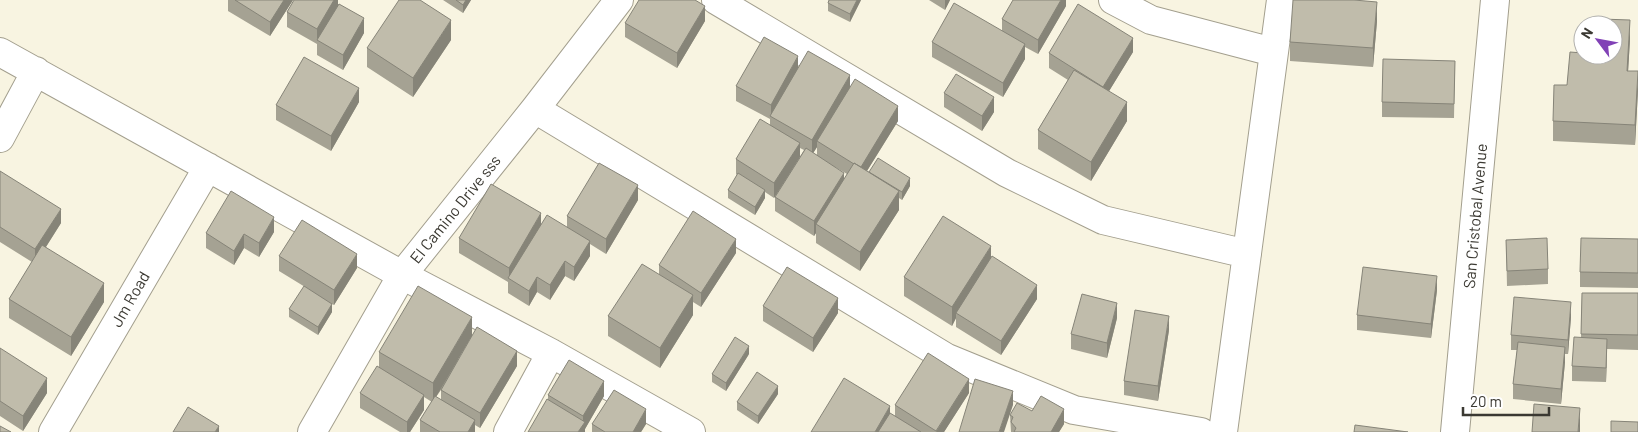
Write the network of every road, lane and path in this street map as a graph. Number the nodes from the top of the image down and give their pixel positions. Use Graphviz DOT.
graph roads {
  1 [pos="619,0"];
  2 [pos="716,0"];
  3 [pos="1113,0"];
  4 [pos="1281,0"];
  5 [pos="1495,0"];
  6 [pos="0,52"];
  7 [pos="1273,52"];
  8 [pos="36,72"];
  9 [pos="535,109"];
  10 [pos="0,138"];
  11 [pos="208,167"];
  12 [pos="1247,254"];
  13 [pos="402,274"];
  14 [pos="551,353"];
  15 [pos="674,428"];
  16 [pos="53,432"];
  17 [pos="312,432"];
  18 [pos="508,432"];
  19 [pos="1201,432"];
  20 [pos="1223,432"];
  21 [pos="1455,432"];
  1 -- 9 [label="street, El Camino Drive sss"];
  2 -- 12 [label="street"];
  3 -- 7 [label="street"];
  4 -- 7 [label="street"];
  5 -- 21 [label="street, San Cristobal Avenue"];
  6 -- 8 [label="street"];
  7 -- 12 [label="street"];
  8 -- 10 [label="street"];
  8 -- 11 [label="street"];
  9 -- 13 [label="street, El Camino Drive sss"];
  9 -- 19 [label="street"];
  11 -- 13 [label="street"];
  11 -- 16 [label="street, Jm Road"];
  12 -- 20 [label="street"];
  13 -- 14 [label="street"];
  13 -- 17 [label="street, El Camino Drive sss"];
  14 -- 15 [label="street"];
  14 -- 18 [label="street"];
}
